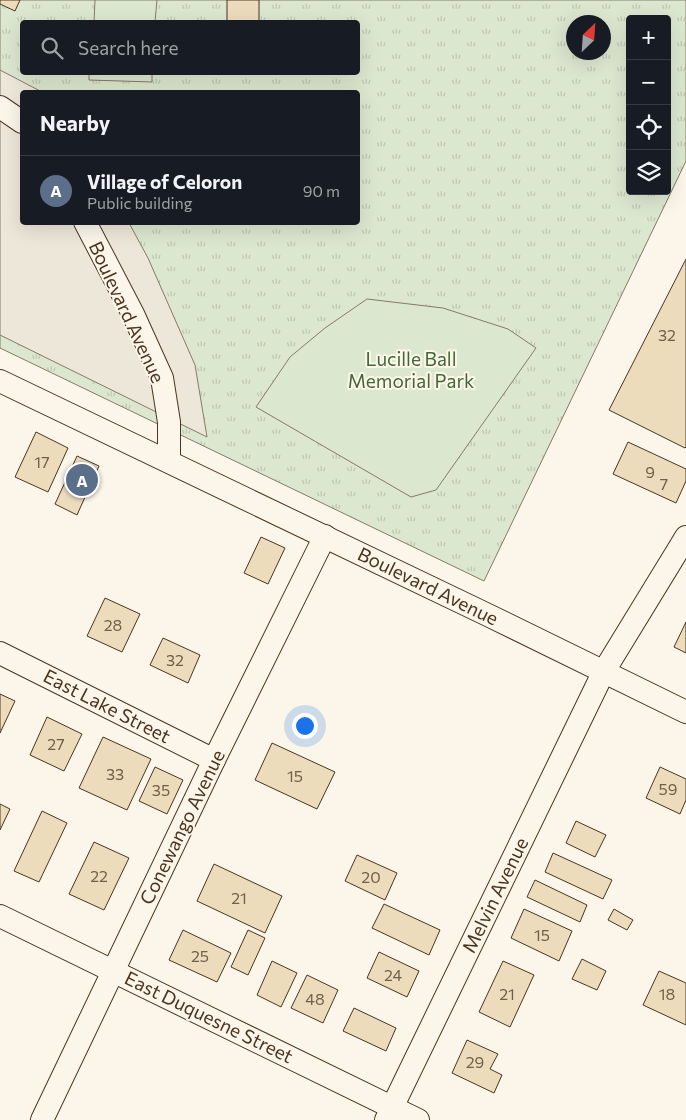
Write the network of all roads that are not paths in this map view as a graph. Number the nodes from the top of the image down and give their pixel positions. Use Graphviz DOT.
graph roads {
  1 [pos="0,107"];
  2 [pos="20,121"];
  3 [pos="87,225"];
  4 [pos="0,381"];
  5 [pos="169,461"];
  6 [pos="325,536"];
  7 [pos="686,537"];
  8 [pos="0,653"];
  9 [pos="604,671"];
  10 [pos="686,712"];
  11 [pos="214,760"];
  12 [pos="0,916"];
  13 [pos="113,969"];
  14 [pos="389,1114"];
  15 [pos="42,1120"];
  16 [pos="418,1120"];
  1 -- 2 [label="street"];
  3 -- 5 [label="street, Boulevard Avenue"];
  4 -- 5 [label="street, Boulevard Avenue"];
  5 -- 6 [label="street, Boulevard Avenue"];
  6 -- 9 [label="street, Boulevard Avenue"];
  6 -- 11 [label="street, Conewango Avenue"];
  7 -- 9 [label="street, Melvin Avenue"];
  8 -- 11 [label="street, East Lake Street"];
  9 -- 10 [label="street, Boulevard Avenue"];
  9 -- 14 [label="street, Melvin Avenue"];
  11 -- 13 [label="street, Conewango Avenue"];
  12 -- 13 [label="street, East Duquesne Street"];
  13 -- 14 [label="street, East Duquesne Street"];
  13 -- 15 [label="street, Conewango Avenue"];
  14 -- 16 [label="street, East Duquesne Street"];
}
